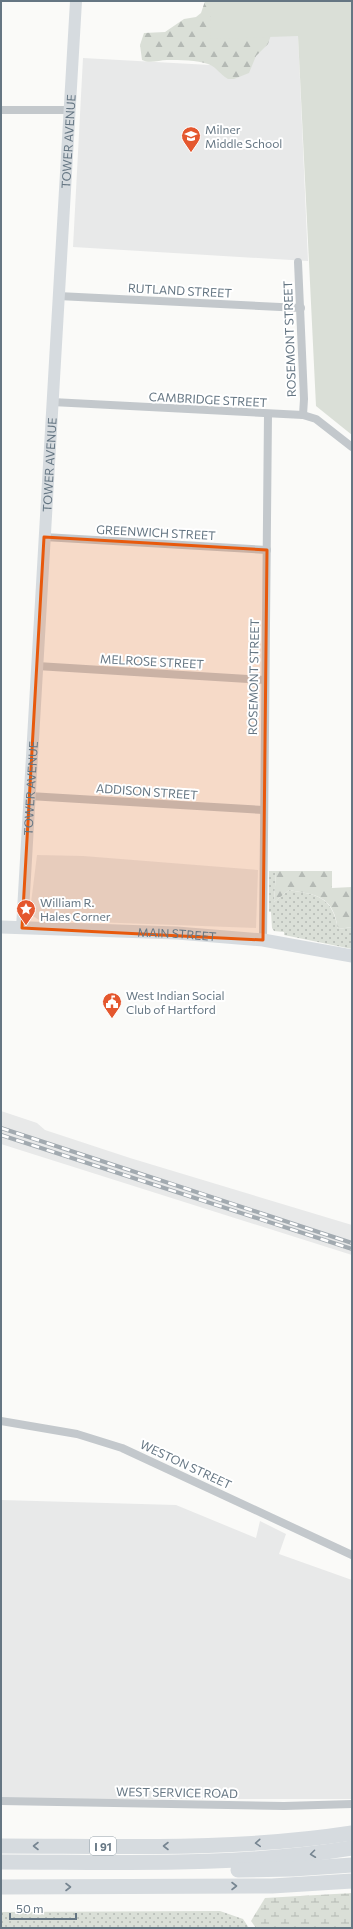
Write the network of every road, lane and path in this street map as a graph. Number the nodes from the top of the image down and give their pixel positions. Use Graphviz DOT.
graph roads {
  1 [pos="76,1"];
  2 [pos="1,110"];
  3 [pos="70,110"];
  4 [pos="298,262"];
  5 [pos="58,296"];
  6 [pos="301,308"];
  7 [pos="52,402"];
  8 [pos="268,414"];
  9 [pos="303,415"];
  10 [pos="352,447"];
  11 [pos="44,537"];
  12 [pos="267,550"];
  13 [pos="37,666"];
  14 [pos="265,680"];
  15 [pos="29,796"];
  16 [pos="264,810"];
  17 [pos="1,927"];
  18 [pos="22,928"];
  19 [pos="263,940"];
  20 [pos="352,956"];
  21 [pos="1,1421"];
  22 [pos="352,1555"];
  23 [pos="1,1801"];
  24 [pos="352,1804"];
  25 [pos="352,1832"];
  26 [pos="1,1846"];
  27 [pos="352,1848"];
  28 [pos="1,1862"];
  29 [pos="352,1865"];
  30 [pos="1,1870"];
  31 [pos="352,1881"];
  32 [pos="1,1887"];
  1 -- 3 [label="main road, TOWER AVENUE"];
  2 -- 3 [label="street"];
  3 -- 5 [label="main road, TOWER AVENUE"];
  4 -- 6 [label="street, ROSEMONT STREET"];
  5 -- 6 [label="street, RUTLAND STREET"];
  5 -- 7 [label="main road, TOWER AVENUE"];
  6 -- 9 [label="street, ROSEMONT STREET"];
  7 -- 8 [label="street, CAMBRIDGE STREET"];
  7 -- 11 [label="main road, TOWER AVENUE"];
  8 -- 9 [label="street, CAMBRIDGE STREET"];
  8 -- 12 [label="street, ROSEMONT STREET"];
  9 -- 10 [label="street, CAMBRIDGE STREET"];
  11 -- 12 [label="street, GREENWICH STREET"];
  11 -- 13 [label="main road, TOWER AVENUE"];
  12 -- 14 [label="street, ROSEMONT STREET"];
  13 -- 14 [label="street, MELROSE STREET"];
  13 -- 15 [label="main road, TOWER AVENUE"];
  14 -- 16 [label="street, ROSEMONT STREET"];
  15 -- 16 [label="street, ADDISON STREET"];
  15 -- 18 [label="main road, TOWER AVENUE"];
  16 -- 19 [label="street, ROSEMONT STREET"];
  17 -- 18 [label="main road, MAIN STREET"];
  18 -- 19 [label="main road, MAIN STREET"];
  19 -- 20 [label="main road, MAIN STREET"];
  21 -- 22 [label="street, WESTON STREET"];
  23 -- 24 [label="street, WEST SERVICE ROAD"];
  25 -- 26 [label="highway, I 91, one-way"];
  27 -- 28 [label="highway, one-way"];
  29 -- 30 [label="highway"];
  32 -- 31 [label="highway, one-way"];
}
